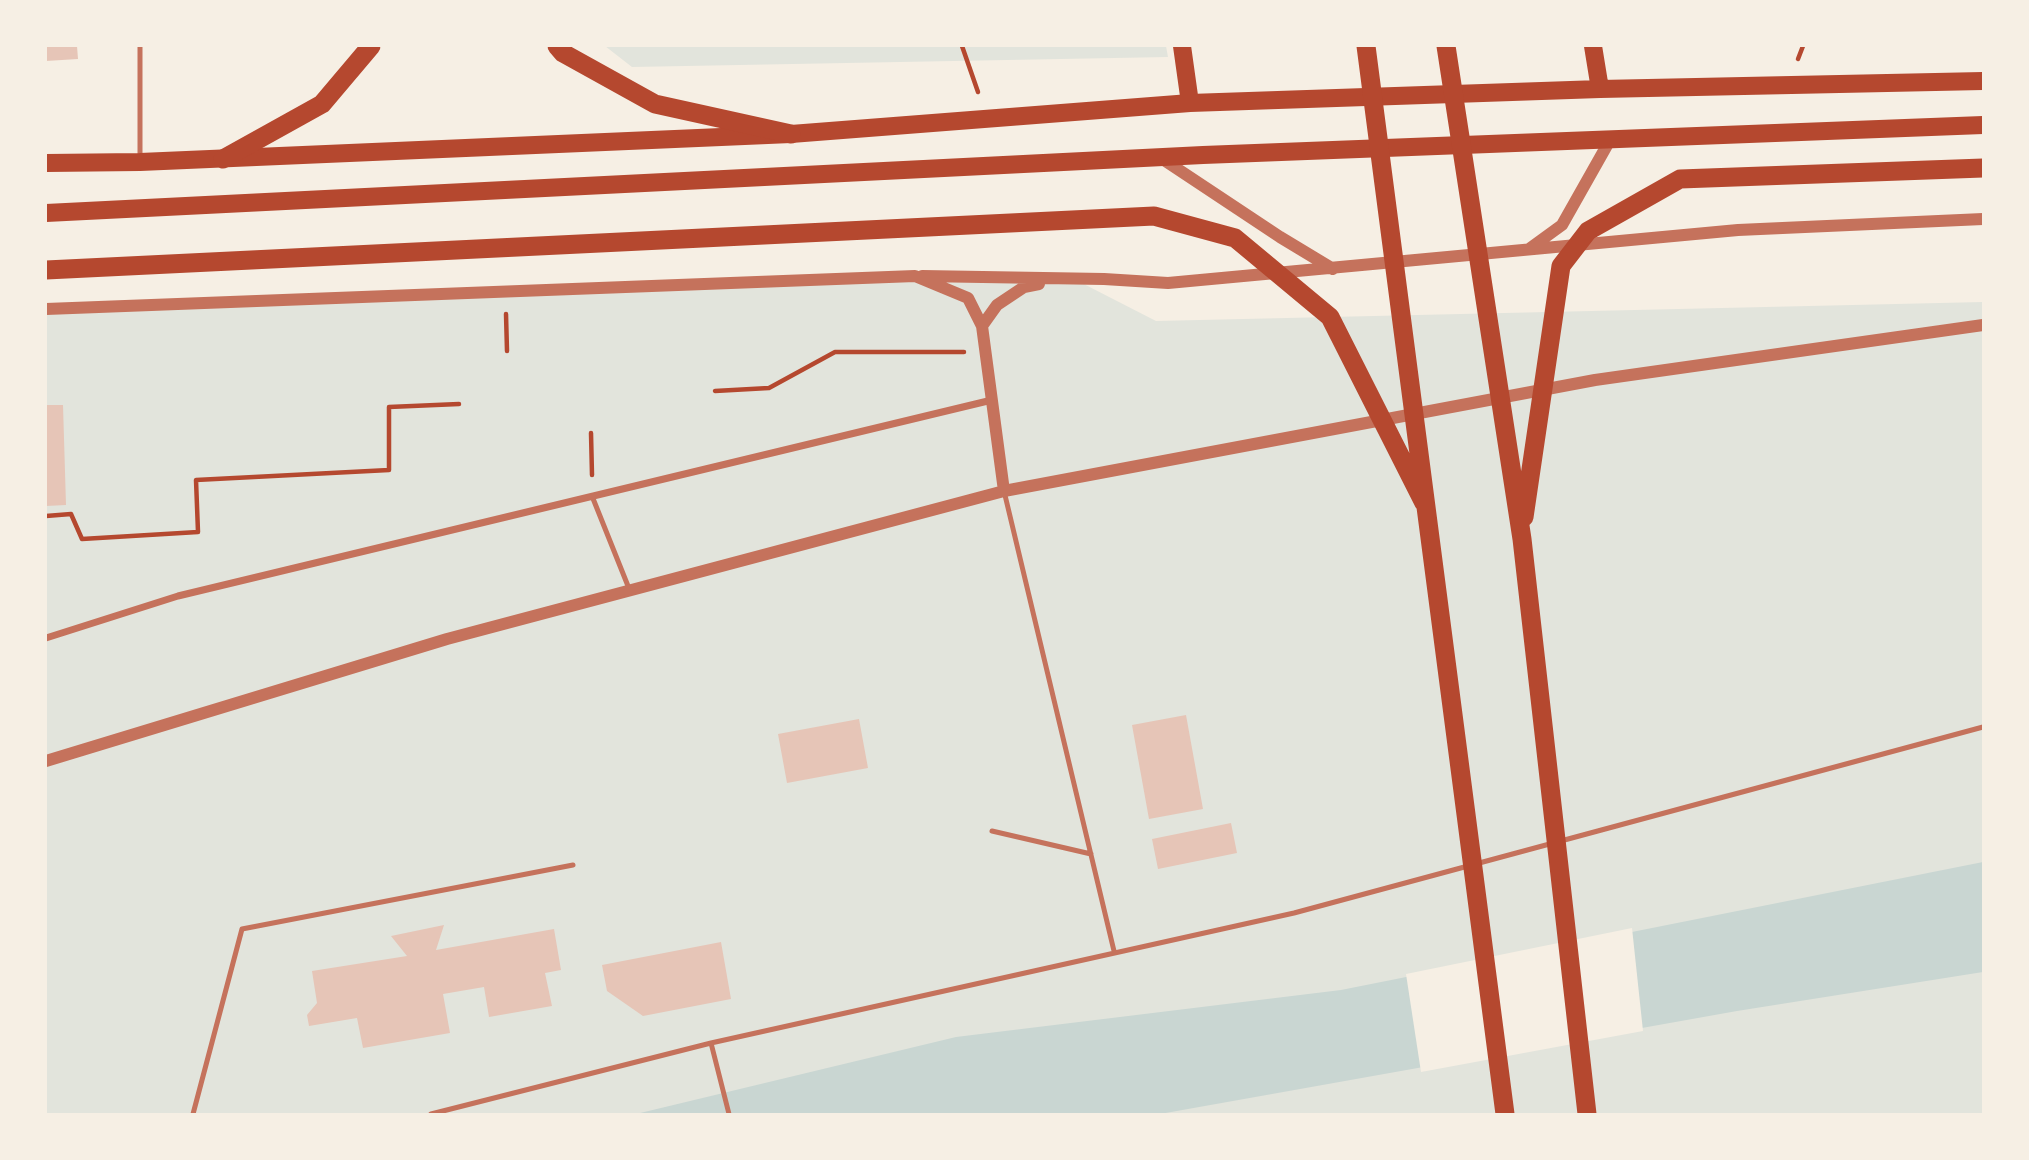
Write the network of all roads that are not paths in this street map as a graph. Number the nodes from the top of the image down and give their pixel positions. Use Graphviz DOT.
graph roads {
  1 [pos="140,46"];
  2 [pos="371,46"];
  3 [pos="557,46"];
  4 [pos="1182,46"];
  5 [pos="1366,46"];
  6 [pos="1446,46"];
  7 [pos="1593,46"];
  8 [pos="1983,81"];
  9 [pos="1600,89"];
  10 [pos="1190,103"];
  11 [pos="1983,125"];
  12 [pos="791,134"];
  13 [pos="1610,140"];
  14 [pos="1161,157"];
  15 [pos="223,159"];
  16 [pos="140,162"];
  17 [pos="46,163"];
  18 [pos="1983,168"];
  19 [pos="46,213"];
  20 [pos="1983,219"];
  21 [pos="1529,249"];
  22 [pos="1333,269"];
  23 [pos="46,270"];
  24 [pos="915,276"];
  25 [pos="1074,279"];
  26 [pos="46,309"];
  27 [pos="1983,325"];
  28 [pos="982,326"];
  29 [pos="992,400"];
  30 [pos="1004,491"];
  31 [pos="592,496"];
  32 [pos="1424,503"];
  33 [pos="1522,539"];
  34 [pos="630,591"];
  35 [pos="46,638"];
  36 [pos="1983,727"];
  37 [pos="46,761"];
  38 [pos="992,831"];
  39 [pos="1091,854"];
  40 [pos="573,865"];
  41 [pos="1114,951"];
  42 [pos="711,1043"];
  43 [pos="193,1115"];
  44 [pos="431,1115"];
  45 [pos="729,1115"];
  46 [pos="1505,1115"];
  47 [pos="1587,1115"];
  1 -- 16 [label="lane"];
  2 -- 15 [label="highway"];
  3 -- 12 [label="highway"];
  4 -- 10 [label="main road"];
  5 -- 32 [label="highway"];
  6 -- 33 [label="highway"];
  7 -- 9 [label="main road"];
  8 -- 9 [label="main road"];
  9 -- 10 [label="main road"];
  10 -- 12 [label="main road"];
  11 -- 13 [label="main road"];
  12 -- 15 [label="main road"];
  13 -- 14 [label="main road"];
  13 -- 21 [label="street"];
  14 -- 19 [label="main road"];
  14 -- 22 [label="street"];
  15 -- 16 [label="main road"];
  16 -- 17 [label="main road"];
  18 -- 33 [label="highway"];
  20 -- 21 [label="street"];
  21 -- 22 [label="street"];
  22 -- 25 [label="street"];
  23 -- 32 [label="highway"];
  24 -- 25 [label="street"];
  24 -- 26 [label="street"];
  24 -- 28 [label="street"];
  25 -- 28 [label="street"];
  27 -- 30 [label="street"];
  28 -- 29 [label="street"];
  29 -- 30 [label="street"];
  29 -- 31 [label="street"];
  30 -- 34 [label="street"];
  30 -- 39 [label="lane"];
  31 -- 34 [label="lane"];
  31 -- 35 [label="street"];
  32 -- 46 [label="highway"];
  33 -- 47 [label="highway"];
  34 -- 37 [label="street"];
  36 -- 41 [label="lane"];
  38 -- 39 [label="lane"];
  39 -- 41 [label="lane"];
  40 -- 43 [label="lane"];
  41 -- 42 [label="lane"];
  42 -- 44 [label="lane"];
  42 -- 45 [label="lane"];
}
